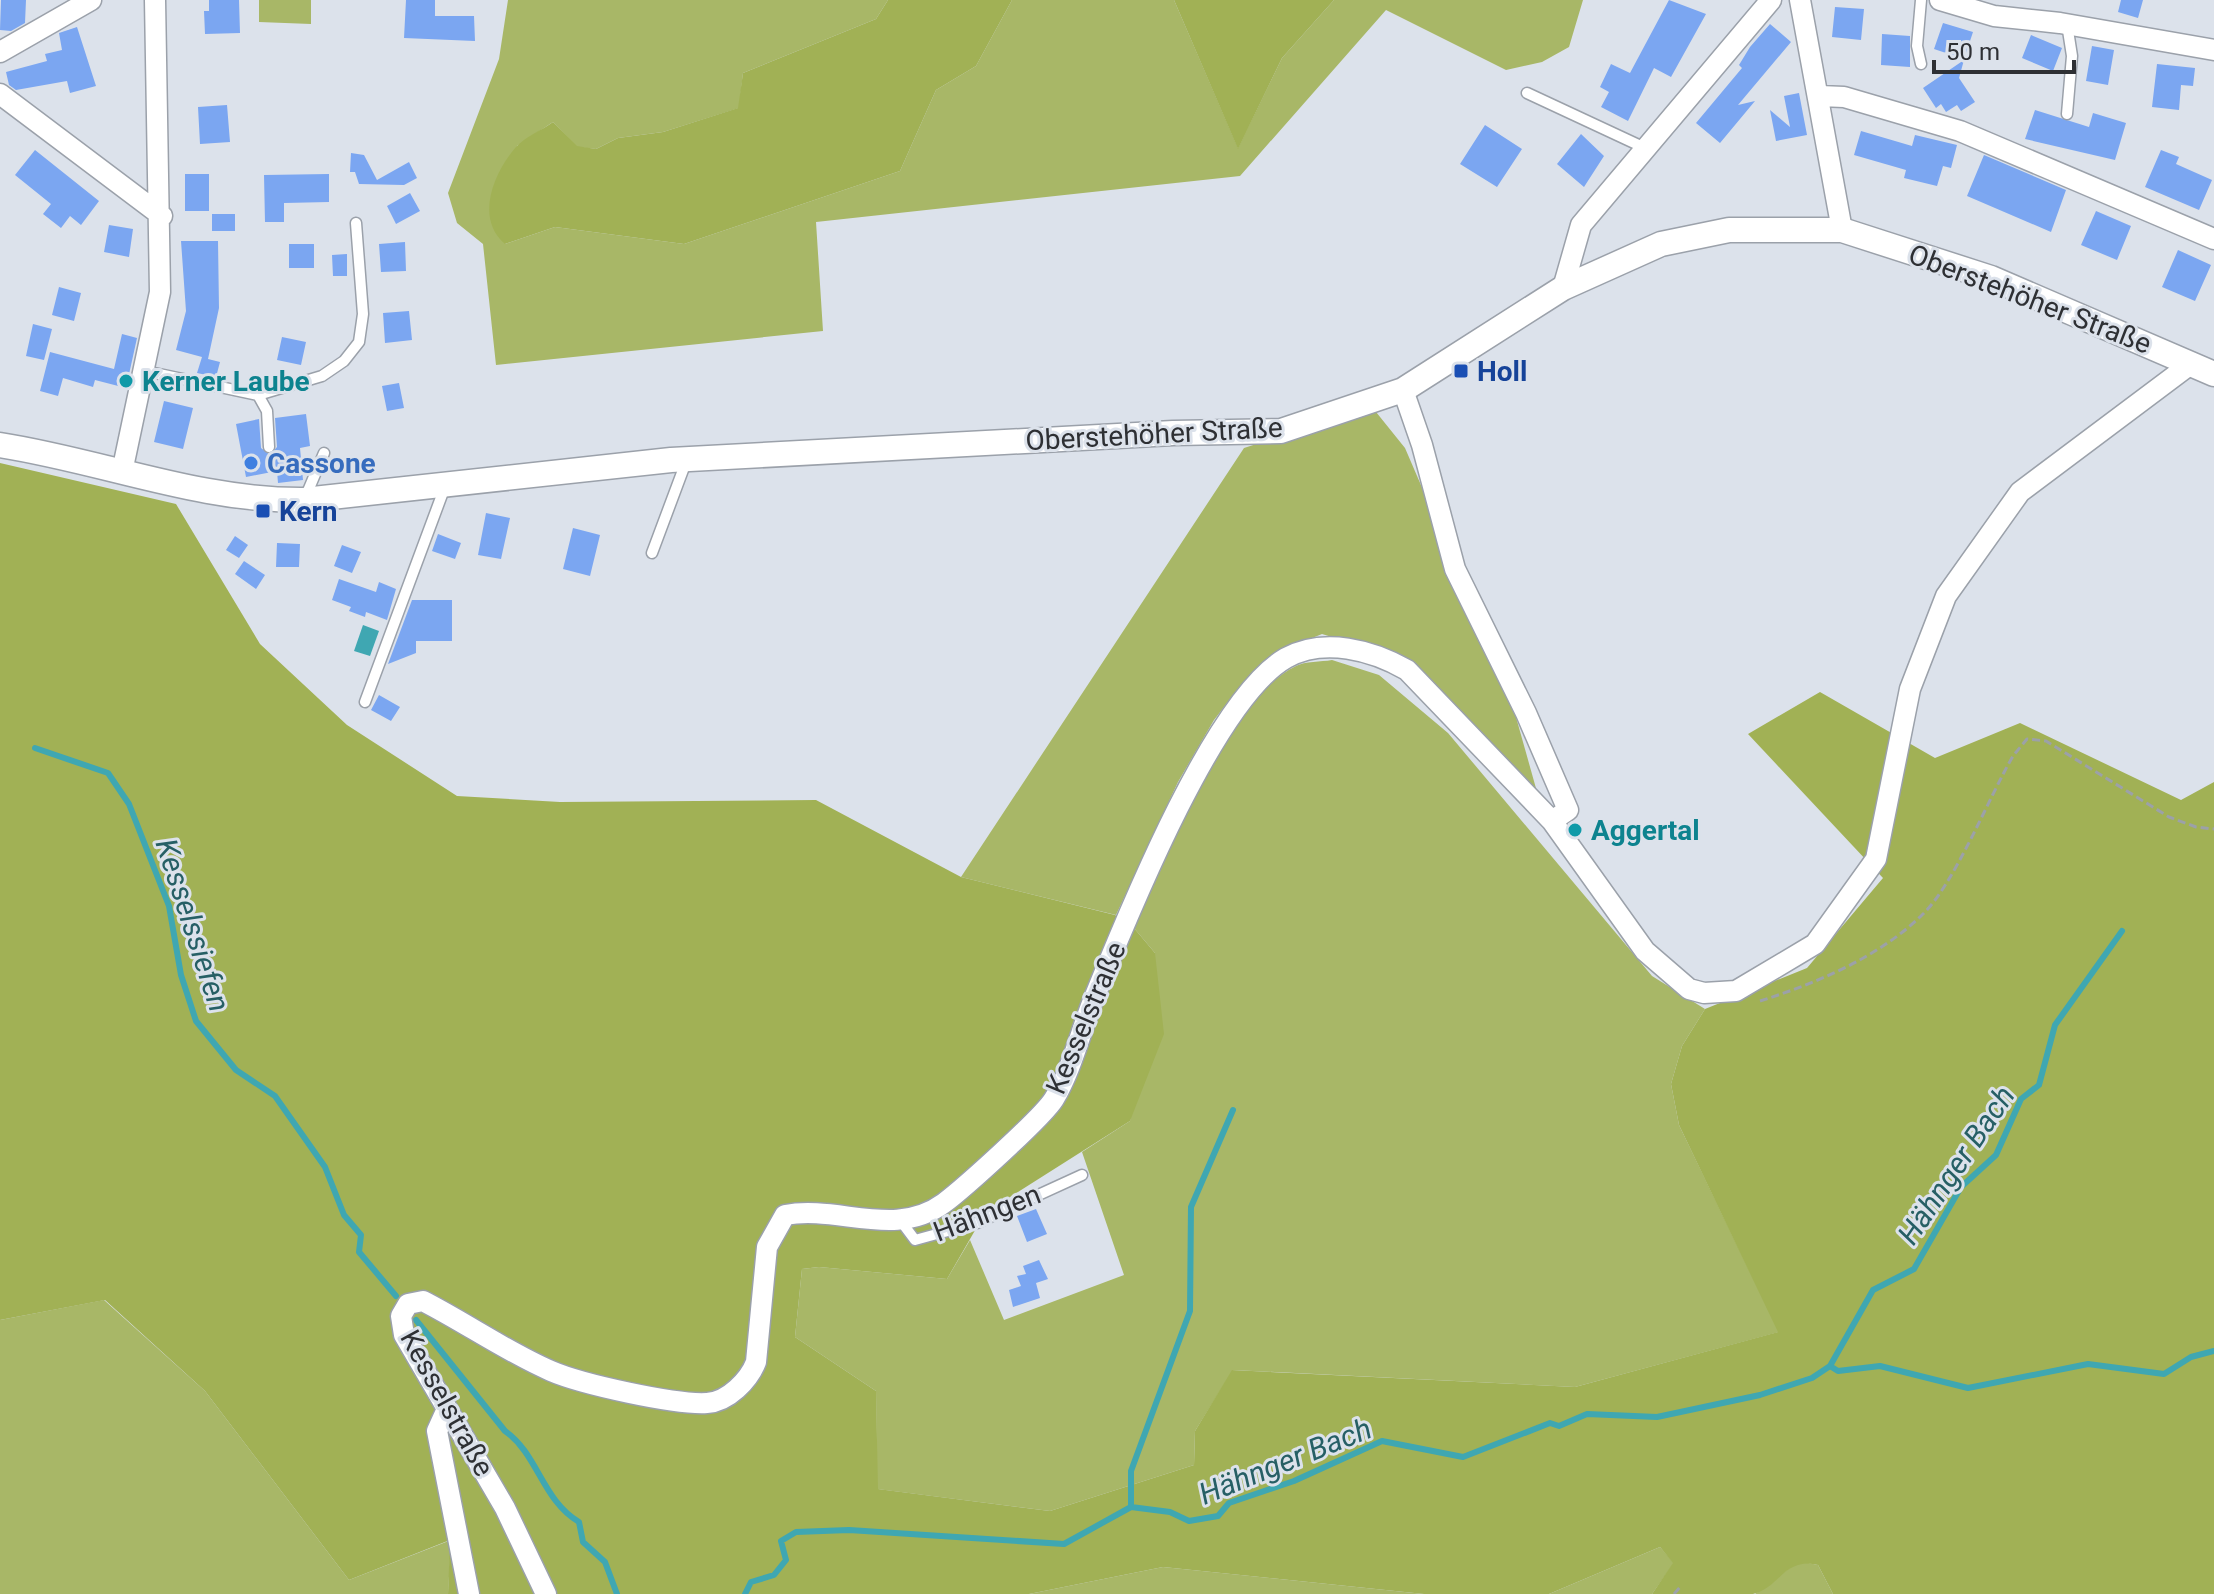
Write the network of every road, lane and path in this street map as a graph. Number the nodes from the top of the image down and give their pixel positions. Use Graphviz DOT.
graph roads {
  1 [pos="91,0"];
  2 [pos="155,0"];
  3 [pos="1771,0"];
  4 [pos="1800,0"];
  5 [pos="1921,0"];
  6 [pos="1940,0"];
  7 [pos="2067,24"];
  8 [pos="2214,50"];
  9 [pos="0,52"];
  10 [pos="1921,64"];
  11 [pos="1527,93"];
  12 [pos="0,94"];
  13 [pos="1820,96"];
  14 [pos="2067,114"];
  15 [pos="1645,148"];
  16 [pos="162,216"];
  17 [pos="356,223"];
  18 [pos="1842,230"];
  19 [pos="2214,239"];
  20 [pos="1563,288"];
  21 [pos="2192,363"];
  22 [pos="145,371"];
  23 [pos="2214,374"];
  24 [pos="1403,390"];
  25 [pos="258,395"];
  26 [pos="0,445"];
  27 [pos="269,447"];
  28 [pos="324,453"];
  29 [pos="686,460"];
  30 [pos="122,472"];
  31 [pos="447,482"];
  32 [pos="304,500"];
  33 [pos="652,553"];
  34 [pos="365,702"];
  35 [pos="1552,821"];
  36 [pos="2214,829"];
  37 [pos="1755,1002"];
  38 [pos="1082,1175"];
  39 [pos="900,1220"];
  40 [pos="447,1409"];
  41 [pos="1681,1586"];
  42 [pos="469,1594"];
  43 [pos="546,1594"];
  44 [pos="1674,1594"];
  1 -- 9 [label="street"];
  2 -- 16 [label="street"];
  3 -- 15 [label="street"];
  4 -- 13 [label="street"];
  5 -- 10 [label="lane"];
  6 -- 7 [label="street"];
  7 -- 8 [label="street"];
  7 -- 14 [label="lane"];
  11 -- 15 [label="lane"];
  12 -- 16 [label="street"];
  13 -- 18 [label="street"];
  13 -- 19 [label="street"];
  15 -- 20 [label="street"];
  16 -- 22 [label="street"];
  17 -- 25 [label="lane"];
  18 -- 20 [label="street, Oberstehöher Straße"];
  18 -- 21 [label="street, Oberstehöher Straße"];
  20 -- 24 [label="street, Oberstehöher Straße"];
  21 -- 23 [label="street, Oberstehöher Straße"];
  21 -- 35 [label="street, Kesselstraße"];
  22 -- 25 [label="lane"];
  22 -- 30 [label="street"];
  24 -- 29 [label="street, Oberstehöher Straße"];
  24 -- 35 [label="street"];
  25 -- 27 [label="lane"];
  26 -- 30 [label="street, Oberstehöher Straße"];
  28 -- 32 [label="lane"];
  29 -- 31 [label="street, Oberstehöher Straße"];
  29 -- 33 [label="lane"];
  30 -- 32 [label="street, Oberstehöher Straße"];
  31 -- 32 [label="street, Oberstehöher Straße"];
  31 -- 34 [label="lane"];
  35 -- 39 [label="street, Kesselstraße"];
  36 -- 37 [label="path"];
  38 -- 39 [label="lane, Hähngen"];
  39 -- 40 [label="street, Kesselstraße"];
  40 -- 42 [label="street"];
  40 -- 43 [label="street, Kesselstraße"];
  41 -- 44 [label="path"];
}
